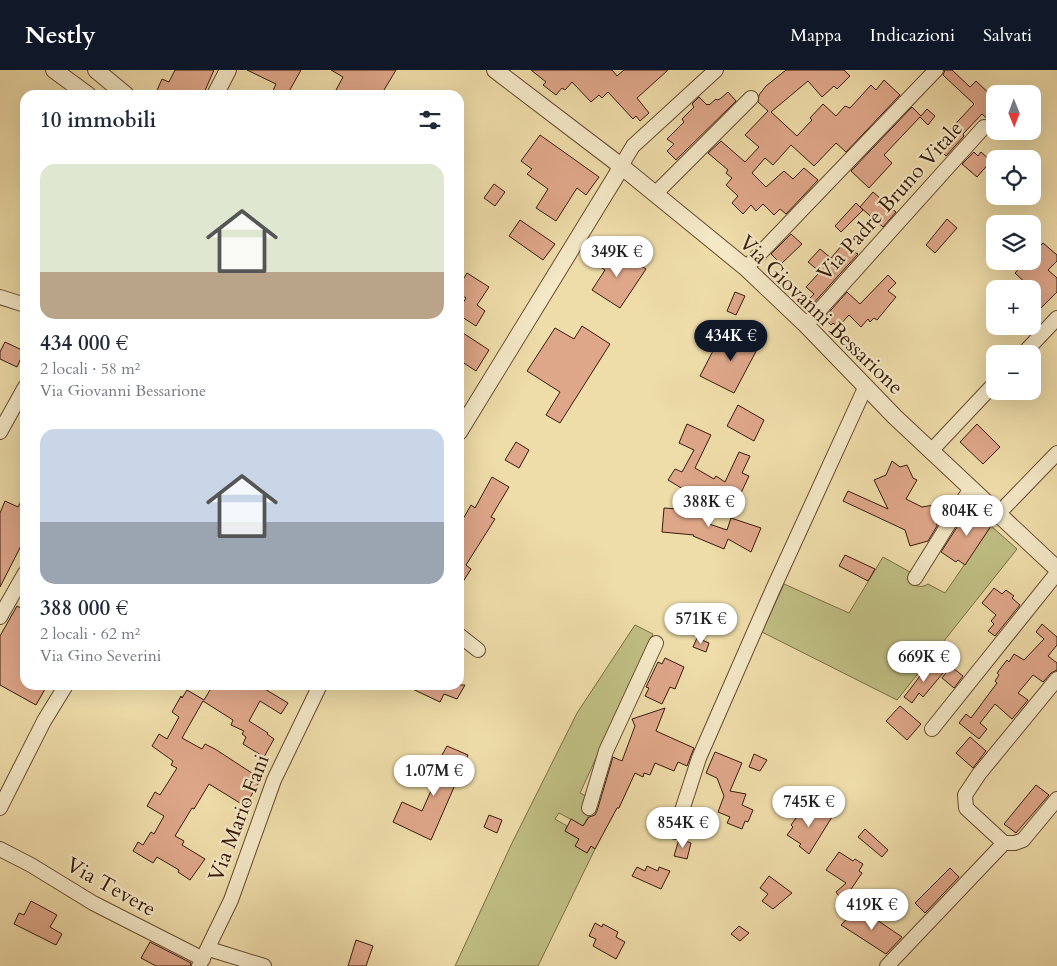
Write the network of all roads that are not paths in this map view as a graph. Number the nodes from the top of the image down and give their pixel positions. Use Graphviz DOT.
graph roads {
  1 [pos="54,70"];
  2 [pos="96,70"];
  3 [pos="228,70"];
  4 [pos="495,70"];
  5 [pos="716,70"];
  6 [pos="936,70"];
  7 [pos="81,90"];
  8 [pos="120,90"];
  9 [pos="218,90"];
  10 [pos="751,98"];
  11 [pos="984,127"];
  12 [pos="621,166"];
  13 [pos="655,194"];
  14 [pos="746,268"];
  15 [pos="0,297"];
  16 [pos="20,304"];
  17 [pos="1057,318"];
  18 [pos="806,325"];
  19 [pos="1032,345"];
  20 [pos="865,388"];
  21 [pos="986,393"];
  22 [pos="20,396"];
  23 [pos="464,424"];
  24 [pos="0,432"];
  25 [pos="931,451"];
  26 [pos="1057,453"];
  27 [pos="971,488"];
  28 [pos="998,514"];
  29 [pos="1057,569"];
  30 [pos="1057,573"];
  31 [pos="915,578"];
  32 [pos="20,582"];
  33 [pos="0,617"];
  34 [pos="464,639"];
  35 [pos="656,643"];
  36 [pos="478,650"];
  37 [pos="1057,679"];
  38 [pos="63,690"];
  39 [pos="318,690"];
  40 [pos="932,728"];
  41 [pos="1057,799"];
  42 [pos="0,808"];
  43 [pos="589,808"];
  44 [pos="675,832"];
  45 [pos="1004,843"];
  46 [pos="0,849"];
  47 [pos="204,958"];
  48 [pos="264,966"];
  49 [pos="887,966"];
  1 -- 7 [label="street"];
  2 -- 8 [label="street"];
  3 -- 9 [label="street"];
  4 -- 12 [label="street, Via Giovanni Bessarione"];
  5 -- 12 [label="street"];
  6 -- 14 [label="street"];
  10 -- 13 [label="street"];
  11 -- 18 [label="street, Via Padre Bruno Vitale"];
  12 -- 13 [label="street, Via Giovanni Bessarione"];
  12 -- 23 [label="street"];
  13 -- 14 [label="street, Via Giovanni Bessarione"];
  14 -- 18 [label="street, Via Giovanni Bessarione"];
  15 -- 16 [label="street"];
  17 -- 19 [label="street"];
  18 -- 20 [label="street, Via Giovanni Bessarione"];
  20 -- 25 [label="street, Via Giovanni Bessarione"];
  20 -- 44 [label="street"];
  21 -- 25 [label="street"];
  22 -- 24 [label="street"];
  25 -- 27 [label="street, Via Giovanni Bessarione"];
  26 -- 28 [label="street"];
  27 -- 28 [label="street, Via Giovanni Bessarione"];
  27 -- 31 [label="street"];
  28 -- 29 [label="street, Via Giovanni Bessarione"];
  30 -- 40 [label="street"];
  32 -- 33 [label="street"];
  34 -- 36 [label="street"];
  35 -- 43 [label="street"];
  37 -- 45 [label="street"];
  38 -- 42 [label="street"];
  39 -- 47 [label="street, Via Mario Fani"];
  41 -- 45 [label="street"];
  45 -- 49 [label="street"];
  46 -- 47 [label="street, Via Tevere"];
  47 -- 48 [label="street, Via Tevere"];
}
